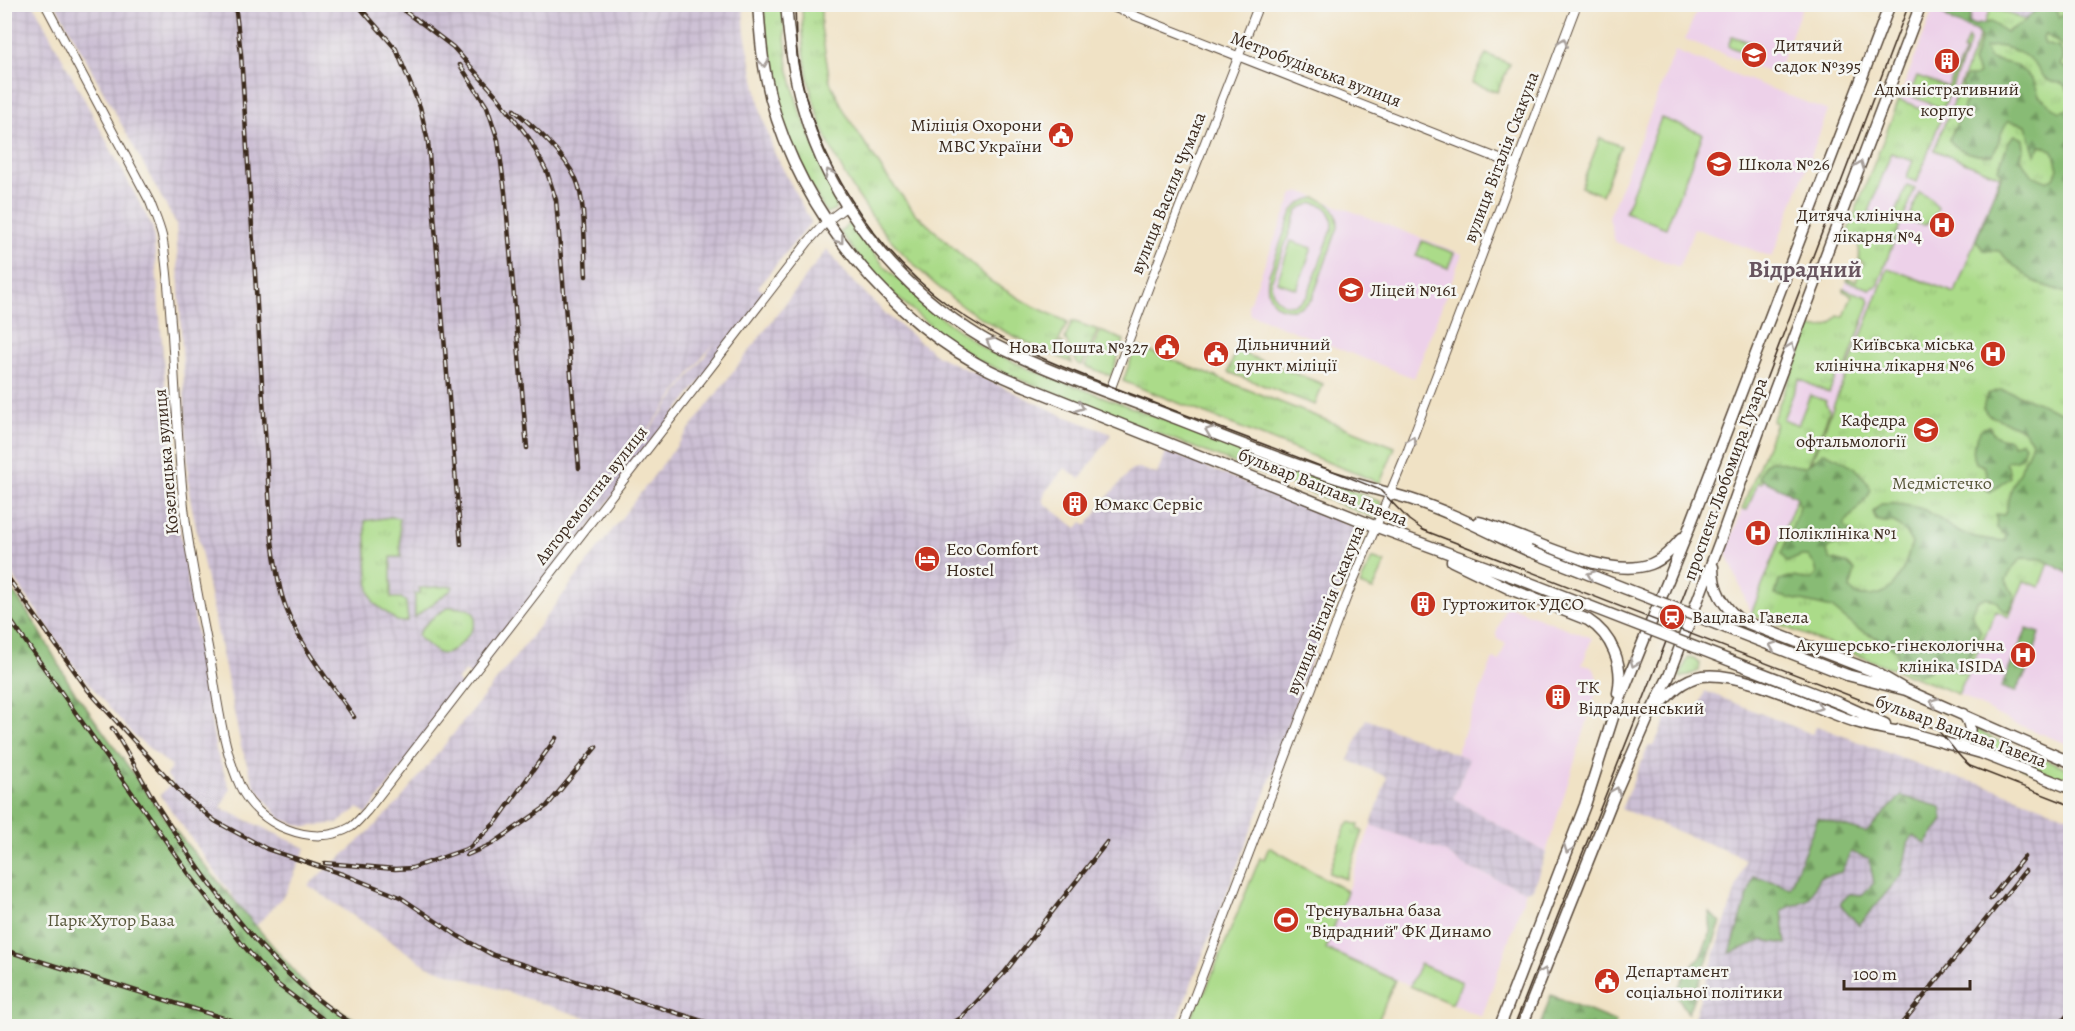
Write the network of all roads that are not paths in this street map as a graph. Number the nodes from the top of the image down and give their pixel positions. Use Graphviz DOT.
graph roads {
  1 [pos="45,4"];
  2 [pos="758,4"];
  3 [pos="786,4"];
  4 [pos="1105,4"];
  5 [pos="1259,4"];
  6 [pos="1577,4"];
  7 [pos="1890,4"];
  8 [pos="1921,4"];
  9 [pos="1239,56"];
  10 [pos="1515,165"];
  11 [pos="847,206"];
  12 [pos="826,222"];
  13 [pos="1109,393"];
  14 [pos="1390,495"];
  15 [pos="1444,512"];
  16 [pos="1377,526"];
  17 [pos="1688,531"];
  18 [pos="1415,541"];
  19 [pos="1720,541"];
  20 [pos="1906,690"];
  21 [pos="1962,713"];
  22 [pos="1614,714"];
  23 [pos="1648,718"];
  24 [pos="1906,733"];
  25 [pos="1956,747"];
  26 [pos="2070,762"];
  27 [pos="2070,788"];
  28 [pos="367,811"];
  29 [pos="1183,1026"];
  30 [pos="1500,1026"];
  31 [pos="1522,1026"];
  1 -- 28 [label="street, Козелецька вулиця"];
  2 -- 12 [label="main road, бульвар Вацлава Гавела, one-way"];
  11 -- 3 [label="main road, бульвар Вацлава Гавела, one-way"];
  4 -- 9 [label="street, Метробудівська вулиця"];
  5 -- 9 [label="street, вулиця Василя Чумака"];
  10 -- 6 [label="street, вулиця Віталія Скакуна, one-way"];
  7 -- 17 [label="main road, проспект Любомира Гузара"];
  19 -- 8 [label="main road, проспект Любомира Гузара, one-way"];
  9 -- 10 [label="street, Метробудівська вулиця"];
  9 -- 13 [label="street, вулиця Василя Чумака"];
  14 -- 10 [label="street, вулиця Віталія Скакуна, one-way"];
  11 -- 12 [label="street, Авторемонтна вулиця"];
  13 -- 11 [label="main road, бульвар Вацлава Гавела, one-way"];
  12 -- 16 [label="main road, бульвар Вацлава Гавела, one-way"];
  12 -- 28 [label="street, Авторемонтна вулиця"];
  14 -- 13 [label="main road, бульвар Вацлава Гавела, one-way"];
  14 -- 15 [label="main road, бульвар Вацлава Гавела"];
  14 -- 16 [label="street, вулиця Віталія Скакуна"];
  15 -- 17 [label="main road"];
  20 -- 15 [label="main road, бульвар Вацлава Гавела, one-way, bridge"];
  16 -- 18 [label="main road, бульвар Вацлава Гавела"];
  16 -- 29 [label="street, вулиця Віталія Скакуна"];
  17 -- 22 [label="main road, проспект Любомира Гузара, one-way"];
  18 -- 22 [label="main road"];
  18 -- 24 [label="main road, бульвар Вацлава Гавела, bridge"];
  19 -- 20 [label="main road"];
  19 -- 23 [label="main road, проспект Любомира Гузара"];
  21 -- 20 [label="main road, бульвар Вацлава Гавела, one-way"];
  21 -- 25 [label="main road"];
  21 -- 26 [label="main road, бульвар Вацлава Гавела"];
  22 -- 30 [label="main road, проспект Любомира Гузара, one-way"];
  23 -- 24 [label="main road, one-way"];
  31 -- 23 [label="main road, проспект Любомира Гузара, one-way"];
  24 -- 25 [label="main road, бульвар Вацлава Гавела"];
  25 -- 27 [label="main road, бульвар Вацлава Гавела"];
}
